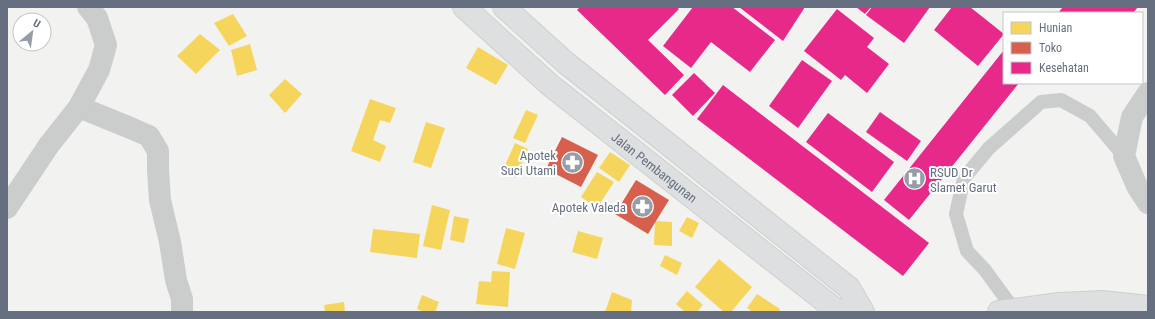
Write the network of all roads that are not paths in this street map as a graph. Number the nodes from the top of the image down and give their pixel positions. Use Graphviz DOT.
graph roads {
  1 [pos="88,7"];
  2 [pos="464,7"];
  3 [pos="504,7"];
  4 [pos="1148,93"];
  5 [pos="79,107"];
  6 [pos="1124,156"];
  7 [pos="1148,203"];
  8 [pos="7,208"];
  9 [pos="849,288"];
  10 [pos="1148,307"];
  11 [pos="841,311"];
  12 [pos="1007,311"];
  13 [pos="182,312"];
  14 [pos="863,312"];
  1 -- 5 [label="street"];
  2 -- 11 [label="main road, Jalan Pembangunan"];
  3 -- 9 [label="main road, Jalan Pembangunan"];
  4 -- 6 [label="street"];
  5 -- 8 [label="street"];
  5 -- 13 [label="street"];
  6 -- 7 [label="street"];
  6 -- 12 [label="lane"];
  9 -- 11 [label="street"];
  9 -- 14 [label="main road, Jalan Pembangunan"];
  10 -- 12 [label="main road"];
}
